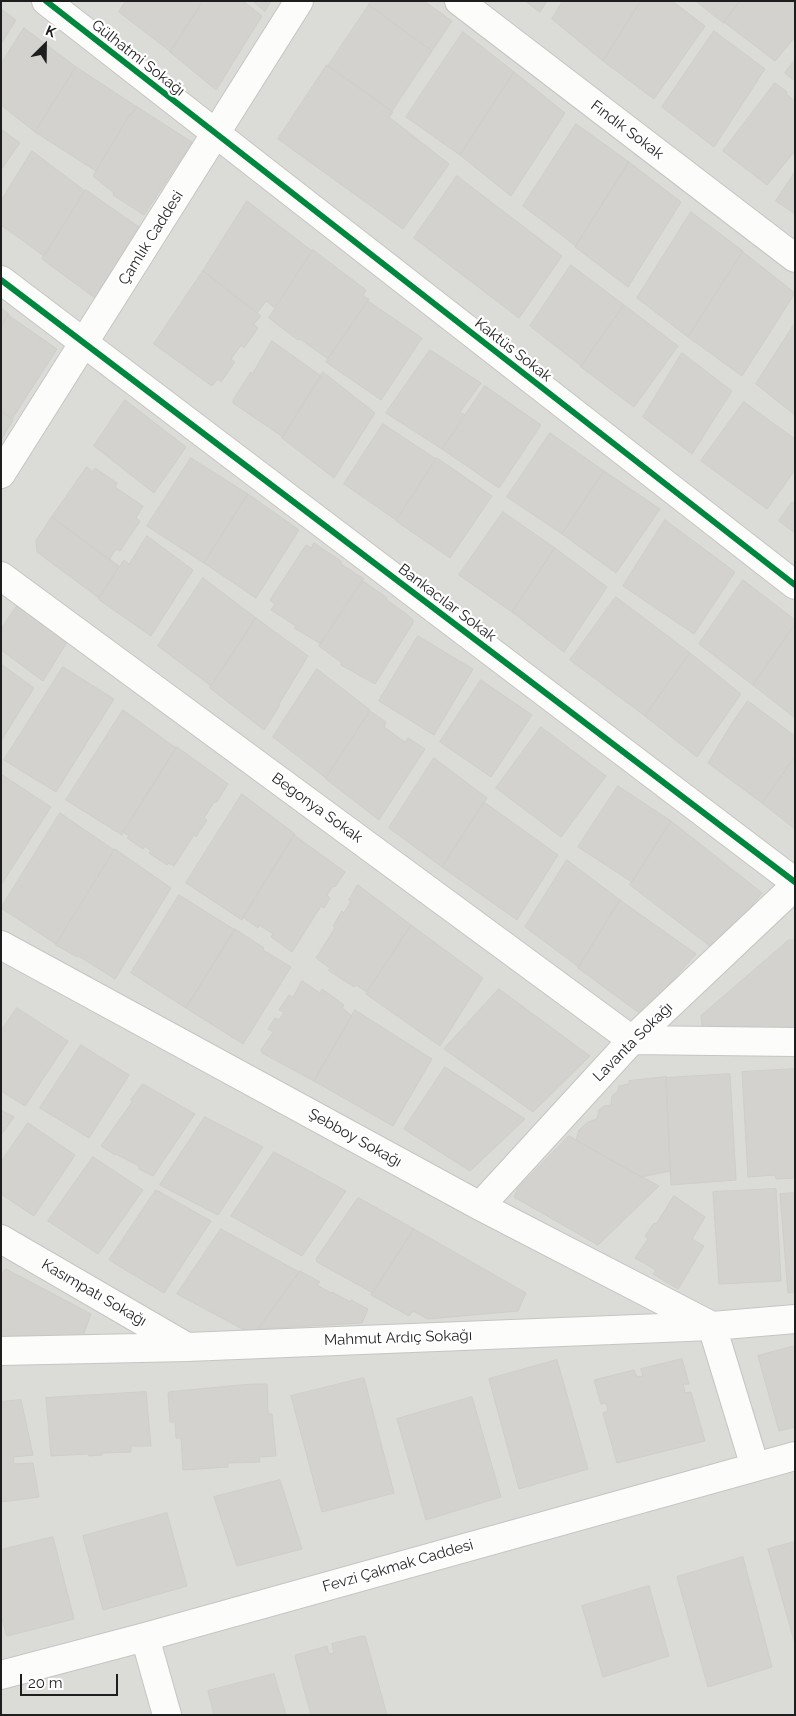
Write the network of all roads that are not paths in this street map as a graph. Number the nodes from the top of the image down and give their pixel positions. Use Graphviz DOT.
graph roads {
  1 [pos="46,1"];
  2 [pos="298,1"];
  3 [pos="459,1"];
  4 [pos="216,135"];
  5 [pos="795,258"];
  6 [pos="1,280"];
  7 [pos="84,344"];
  8 [pos="1,474"];
  9 [pos="1,576"];
  10 [pos="795,585"];
  11 [pos="795,882"];
  12 [pos="795,886"];
  13 [pos="1,945"];
  14 [pos="632,1040"];
  15 [pos="795,1042"];
  16 [pos="480,1206"];
  17 [pos="1,1239"];
  18 [pos="795,1319"];
  19 [pos="712,1326"];
  20 [pos="187,1346"];
  21 [pos="1,1351"];
  22 [pos="795,1456"];
  23 [pos="755,1467"];
  24 [pos="145,1636"];
  25 [pos="1,1675"];
  26 [pos="167,1715"];
  1 -- 4 [label="street, Gülhatmi Sokağı"];
  2 -- 4 [label="street, Çamlık Caddesi"];
  3 -- 5 [label="street, Fındık Sokak"];
  4 -- 7 [label="street, Çamlık Caddesi"];
  4 -- 10 [label="street, Kaktüs Sokak"];
  6 -- 7 [label="street, Bankacılar Sokak"];
  7 -- 8 [label="street, Çamlık Caddesi"];
  7 -- 11 [label="street, Bankacılar Sokak"];
  9 -- 14 [label="street, Begonya Sokak"];
  12 -- 14 [label="street, Lavanta Sokağı"];
  13 -- 16 [label="street, Şebboy Sokağı"];
  14 -- 15 [label="street"];
  14 -- 16 [label="street, Lavanta Sokağı"];
  16 -- 19 [label="street, Şebboy Sokağı"];
  17 -- 20 [label="street, Kasımpatı Sokağı"];
  18 -- 19 [label="street, Mahmut Ardıç Sokağı"];
  19 -- 20 [label="street, Mahmut Ardıç Sokağı"];
  19 -- 23 [label="street"];
  20 -- 21 [label="street, Mahmut Ardıç Sokağı"];
  22 -- 23 [label="street, Fevzi Çakmak Caddesi"];
  23 -- 24 [label="street, Fevzi Çakmak Caddesi"];
  24 -- 25 [label="street, Fevzi Çakmak Caddesi"];
  24 -- 26 [label="street"];
}
